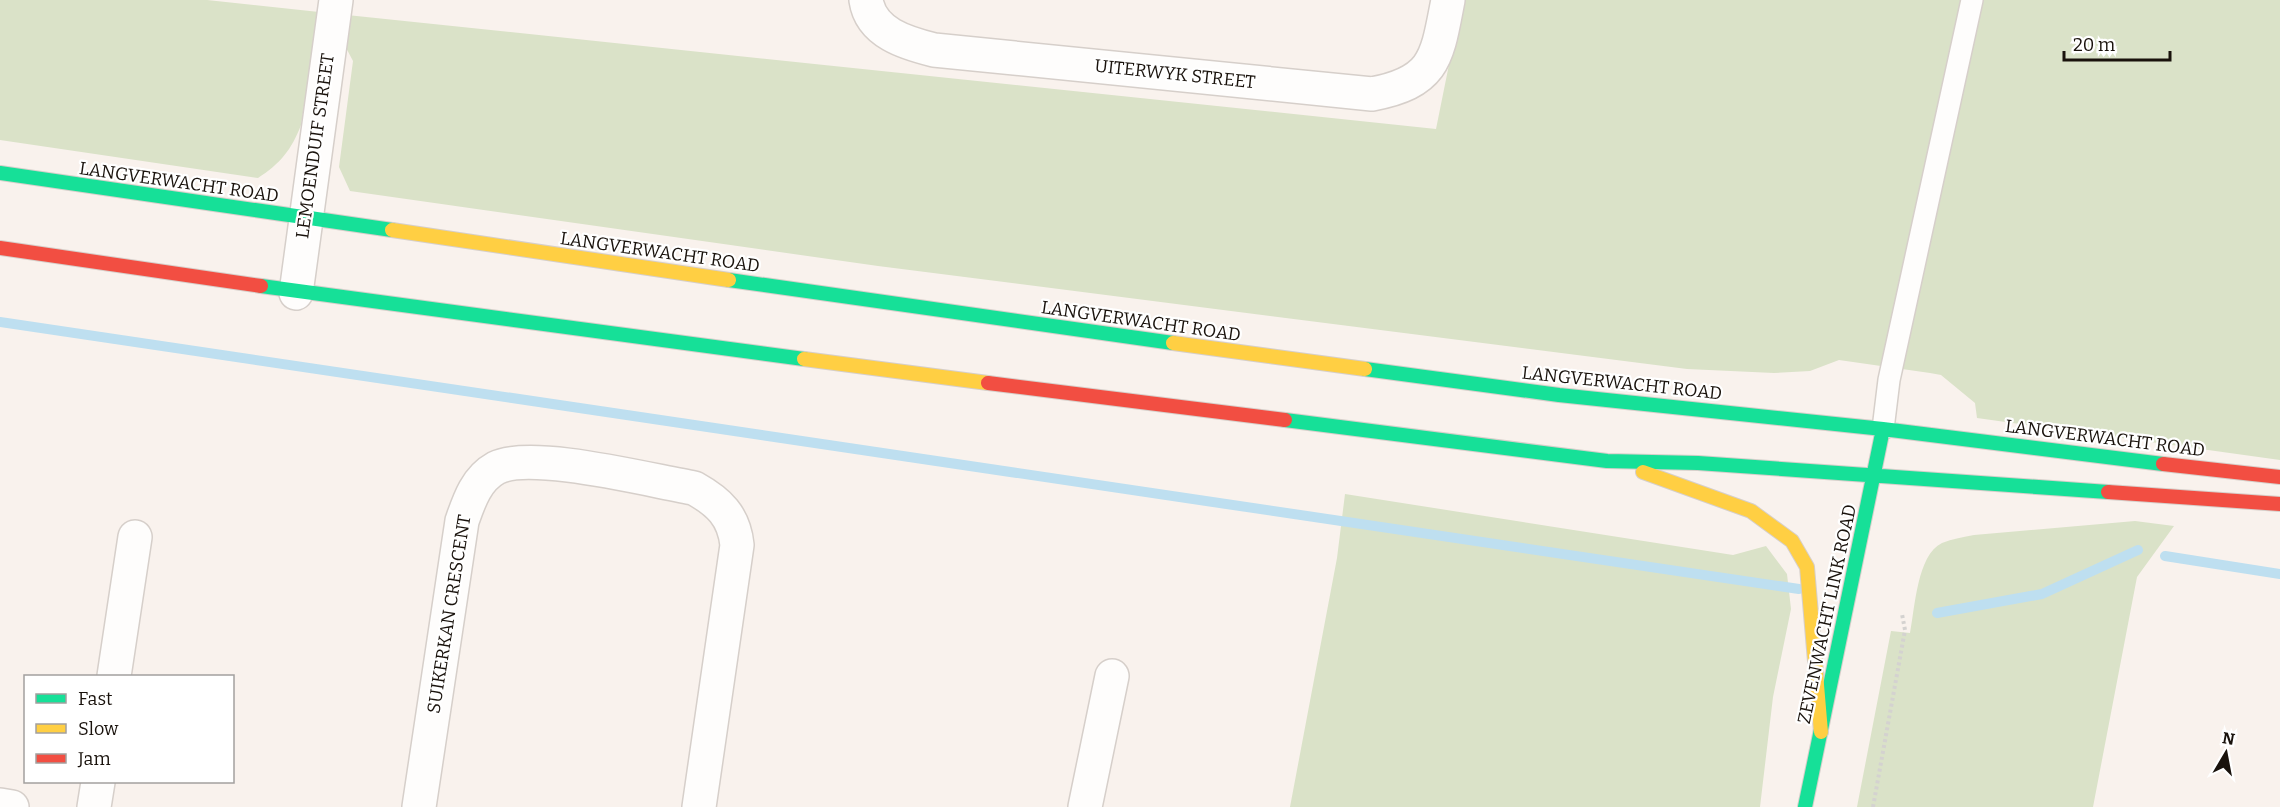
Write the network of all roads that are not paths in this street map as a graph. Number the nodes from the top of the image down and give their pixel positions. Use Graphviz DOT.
graph roads {
  1 [pos="336,0"];
  2 [pos="866,0"];
  3 [pos="1448,0"];
  4 [pos="1972,0"];
  5 [pos="0,174"];
  6 [pos="304,218"];
  7 [pos="0,248"];
  8 [pos="296,292"];
  9 [pos="1882,429"];
  10 [pos="1607,461"];
  11 [pos="1874,476"];
  12 [pos="2280,477"];
  13 [pos="2280,504"];
  14 [pos="135,537"];
  15 [pos="114,675"];
  16 [pos="1112,676"];
  17 [pos="1821,732"];
  18 [pos="98,783"];
  19 [pos="0,805"];
  20 [pos="12,807"];
  21 [pos="94,807"];
  22 [pos="419,807"];
  23 [pos="699,807"];
  24 [pos="1085,807"];
  25 [pos="1805,807"];
  1 -- 6 [label="street, LEMOENDUIF STREET"];
  2 -- 3 [label="street, UITERWYK STREET"];
  4 -- 9 [label="lane"];
  5 -- 6 [label="street, LANGVERWACHT ROAD"];
  6 -- 8 [label="street, LEMOENDUIF STREET"];
  6 -- 9 [label="street, LANGVERWACHT ROAD"];
  7 -- 8 [label="street"];
  8 -- 10 [label="street"];
  9 -- 11 [label="street, ZEVENWACHT LINK ROAD"];
  9 -- 12 [label="street, LANGVERWACHT ROAD"];
  10 -- 11 [label="street"];
  10 -- 17 [label="street"];
  11 -- 13 [label="street"];
  11 -- 17 [label="street, ZEVENWACHT LINK ROAD"];
  14 -- 15 [label="street"];
  16 -- 24 [label="street"];
  17 -- 25 [label="street, ZEVENWACHT LINK ROAD"];
  18 -- 21 [label="street"];
  19 -- 20 [label="street"];
  22 -- 23 [label="street, SUIKERKAN CRESCENT"];
}
